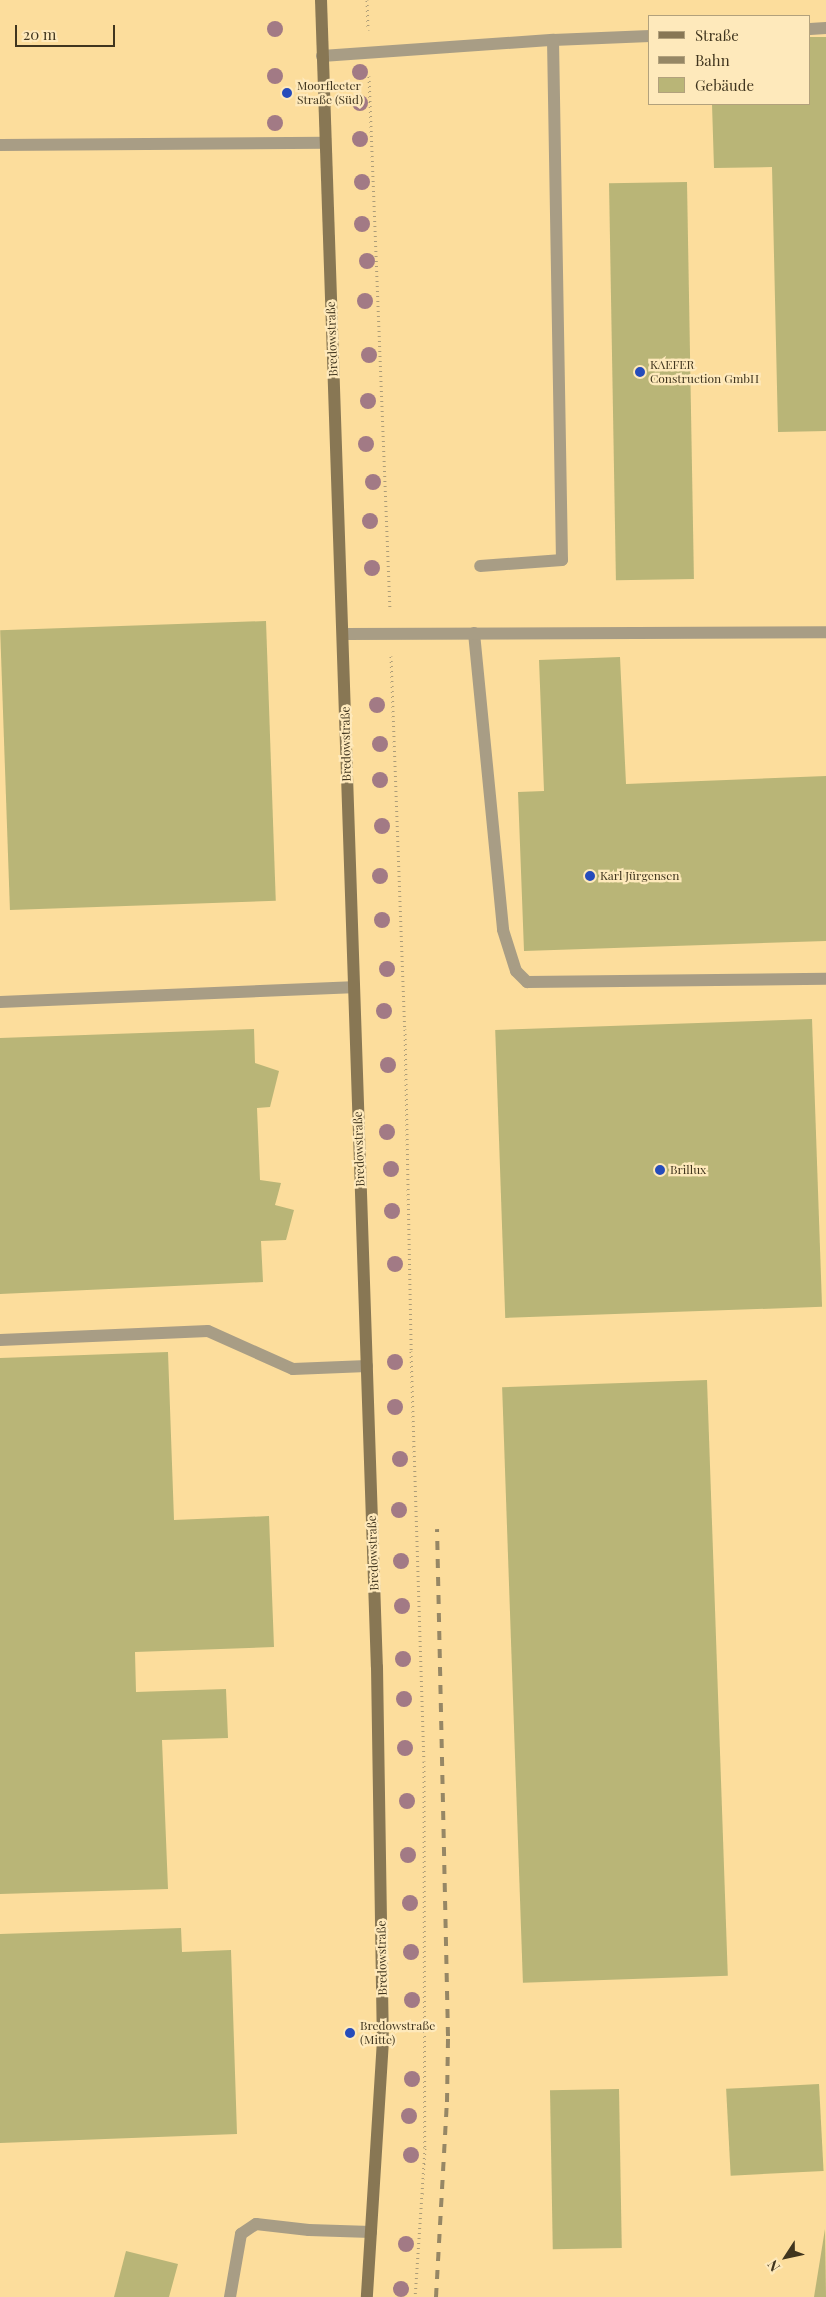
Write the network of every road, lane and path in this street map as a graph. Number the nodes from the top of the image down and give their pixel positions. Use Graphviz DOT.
graph roads {
  1 [pos="321,0"];
  2 [pos="367,0"];
  3 [pos="826,28"];
  4 [pos="811,29"];
  5 [pos="648,36"];
  6 [pos="553,40"];
  7 [pos="368,52"];
  8 [pos="322,56"];
  9 [pos="325,143"];
  10 [pos="0,145"];
  11 [pos="480,566"];
  12 [pos="826,632"];
  13 [pos="390,633"];
  14 [pos="474,633"];
  15 [pos="344,634"];
  16 [pos="826,979"];
  17 [pos="352,987"];
  18 [pos="0,1002"];
  19 [pos="0,1340"];
  20 [pos="367,1366"];
  21 [pos="371,2232"];
  22 [pos="230,2297"];
  23 [pos="367,2297"];
  24 [pos="415,2297"];
  1 -- 8 [label="street, Bredowstraße"];
  2 -- 7 [label="path"];
  3 -- 4 [label="lane"];
  5 -- 6 [label="lane"];
  6 -- 7 [label="lane"];
  6 -- 11 [label="lane"];
  7 -- 8 [label="lane"];
  7 -- 13 [label="path"];
  8 -- 9 [label="street, Bredowstraße"];
  9 -- 10 [label="lane"];
  9 -- 15 [label="street, Bredowstraße"];
  12 -- 14 [label="lane"];
  13 -- 14 [label="lane"];
  13 -- 15 [label="lane"];
  13 -- 24 [label="path"];
  14 -- 16 [label="lane"];
  15 -- 17 [label="street, Bredowstraße"];
  17 -- 18 [label="lane"];
  17 -- 20 [label="street, Bredowstraße"];
  19 -- 20 [label="lane"];
  20 -- 21 [label="street, Bredowstraße"];
  21 -- 22 [label="lane"];
  21 -- 23 [label="street, Bredowstraße"];
}
